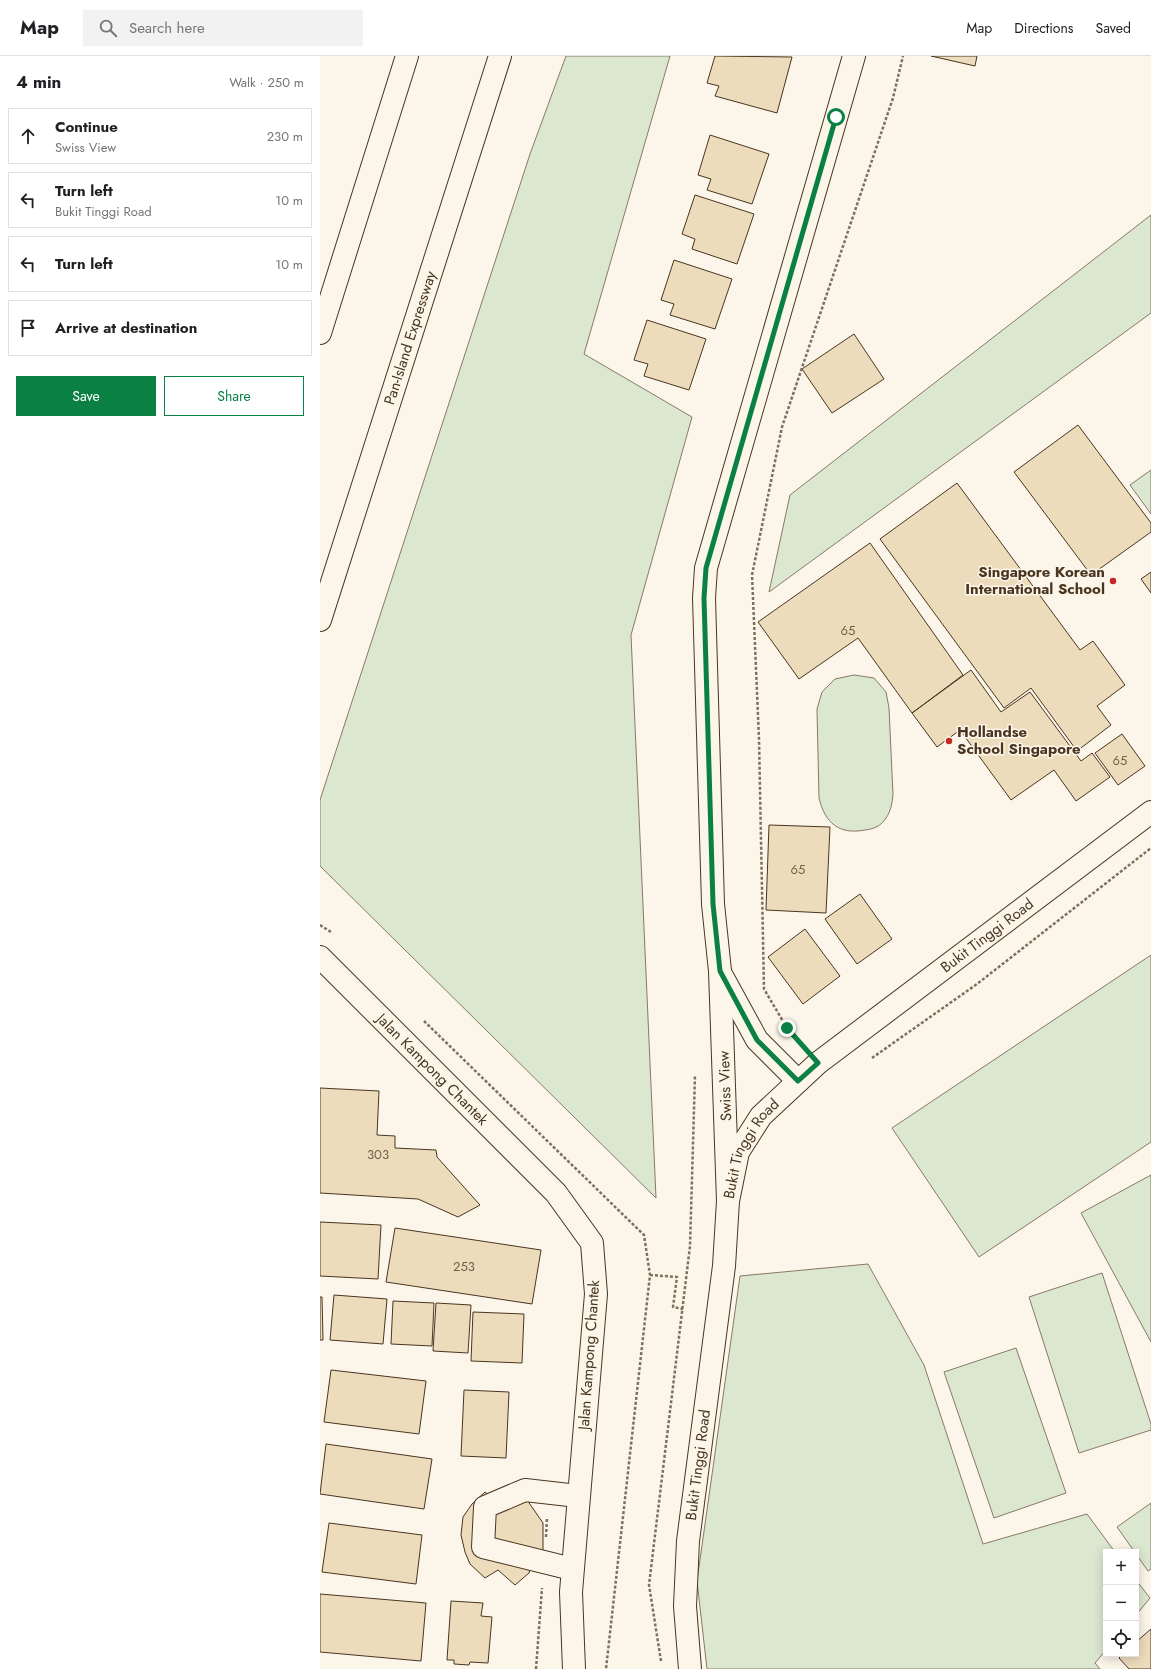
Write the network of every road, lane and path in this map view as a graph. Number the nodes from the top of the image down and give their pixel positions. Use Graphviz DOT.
graph roads {
  1 [pos="407,56"];
  2 [pos="500,56"];
  3 [pos="854,56"];
  4 [pos="902,56"];
  5 [pos="320,333"];
  6 [pos="320,620"];
  7 [pos="1151,812"];
  8 [pos="1151,847"];
  9 [pos="320,925"];
  10 [pos="334,934"];
  11 [pos="320,957"];
  12 [pos="720,971"];
  13 [pos="421,1018"];
  14 [pos="867,1061"];
  15 [pos="818,1063"];
  16 [pos="696,1074"];
  17 [pos="798,1081"];
  18 [pos="728,1201"];
  19 [pos="650,1275"];
  20 [pos="683,1309"];
  21 [pos="549,1492"];
  22 [pos="578,1496"];
  23 [pos="544,1562"];
  24 [pos="572,1569"];
  25 [pos="661,1662"];
  26 [pos="536,1669"];
  27 [pos="574,1669"];
  28 [pos="606,1669"];
  29 [pos="690,1669"];
  1 -- 5 [label="main road"];
  2 -- 6 [label="main road, Pan-Island Expressway"];
  3 -- 12 [label="main road, Swiss View"];
  4 -- 15 [label="path"];
  7 -- 15 [label="main road, Bukit Tinggi Road"];
  8 -- 14 [label="path"];
  9 -- 10 [label="path"];
  11 -- 22 [label="main road, Jalan Kampong Chantek"];
  12 -- 17 [label="main road, Swiss View"];
  12 -- 18 [label="main road, Swiss View"];
  13 -- 19 [label="path"];
  15 -- 17 [label="main road, Bukit Tinggi Road"];
  16 -- 20 [label="path"];
  17 -- 18 [label="main road, Bukit Tinggi Road"];
  18 -- 29 [label="main road, Bukit Tinggi Road"];
  19 -- 20 [label="path"];
  19 -- 28 [label="path"];
  20 -- 25 [label="path"];
  21 -- 22 [label="main road"];
  21 -- 23 [label="path"];
  21 -- 23 [label="main road"];
  22 -- 24 [label="main road, Jalan Kampong Chantek"];
  23 -- 24 [label="main road"];
  23 -- 26 [label="path"];
  24 -- 27 [label="main road, Jalan Kampong Chantek"];
}
